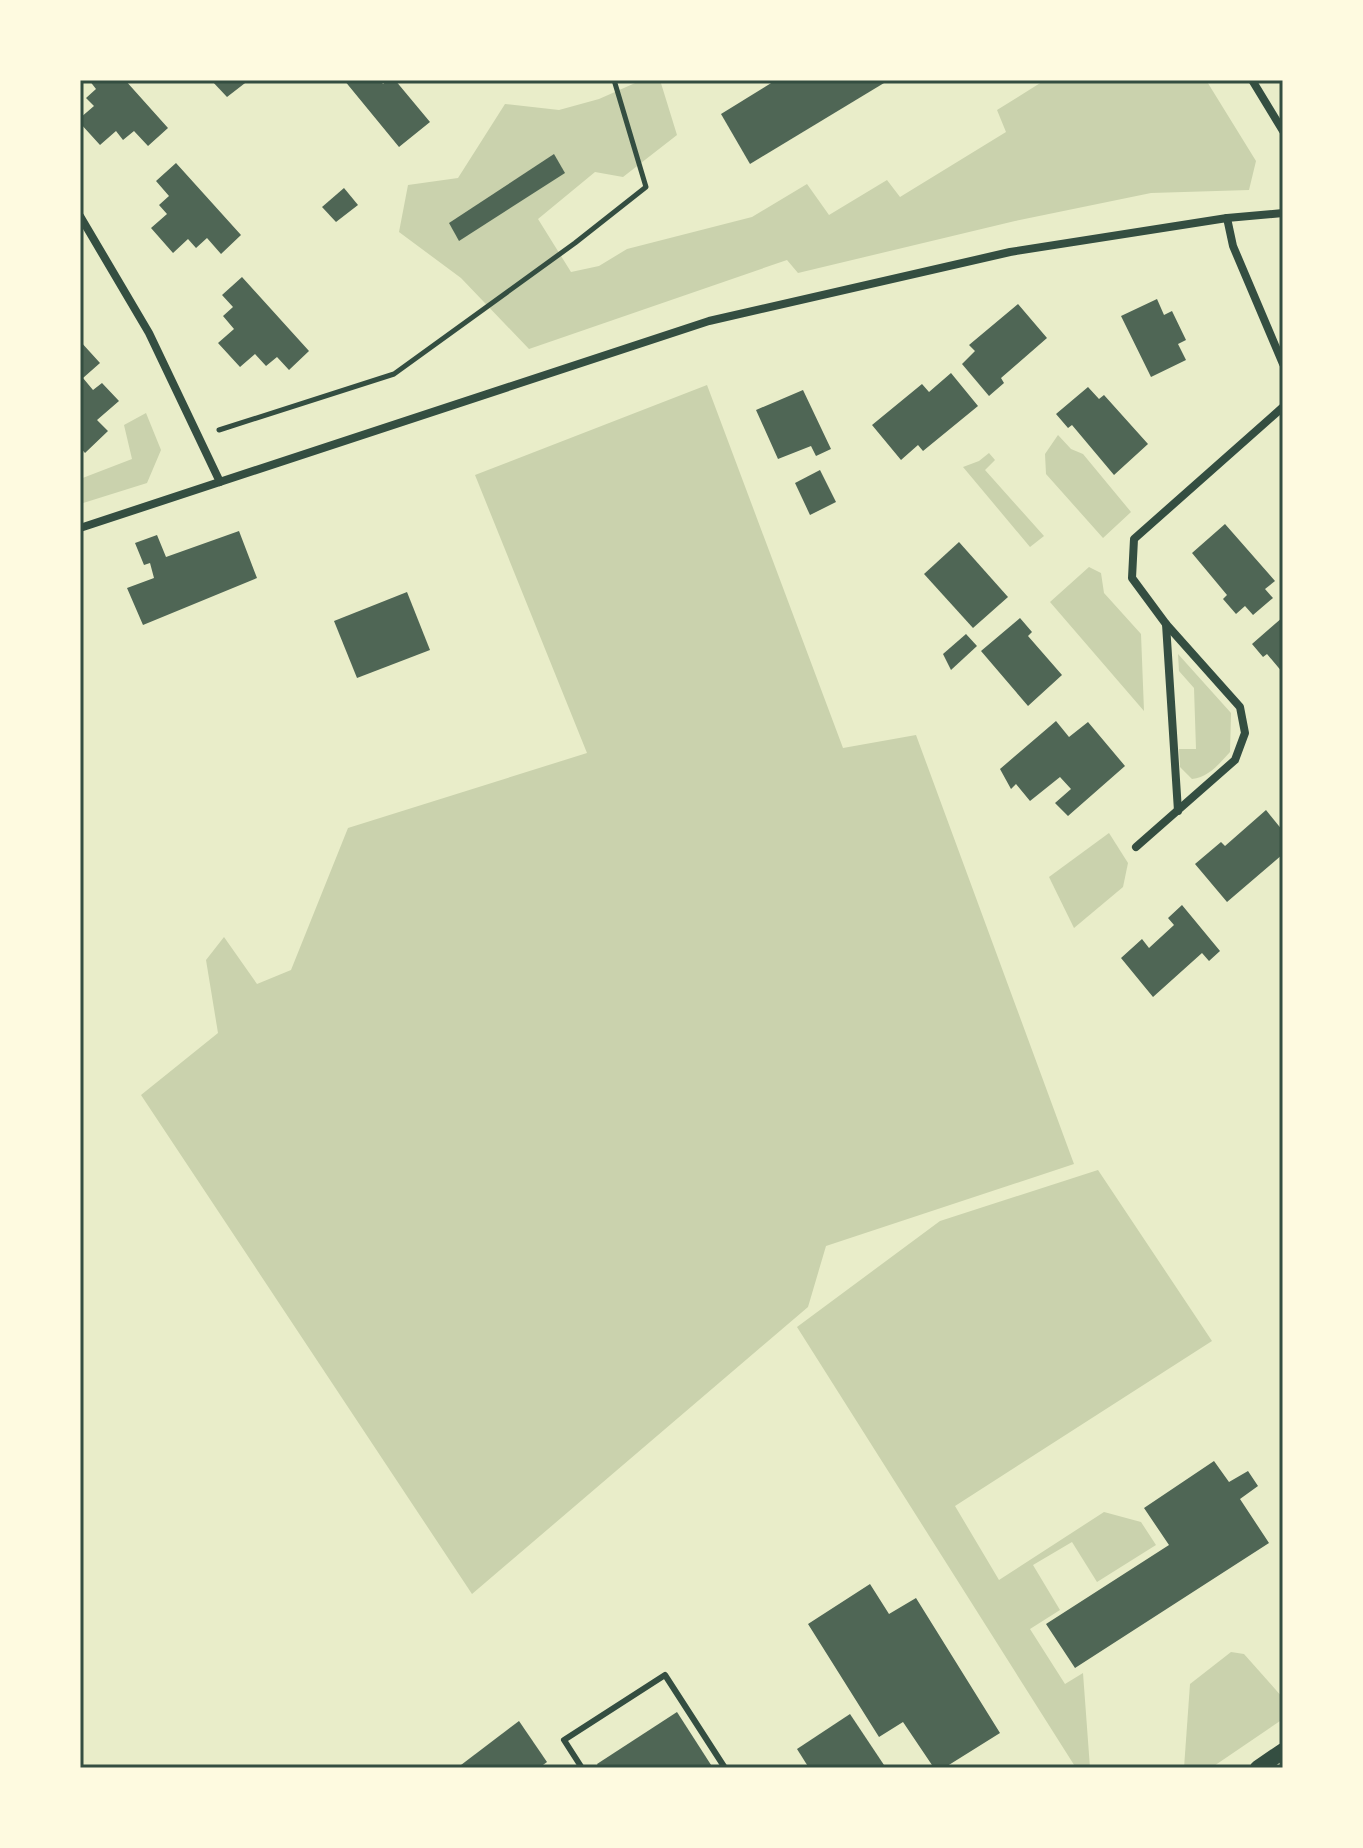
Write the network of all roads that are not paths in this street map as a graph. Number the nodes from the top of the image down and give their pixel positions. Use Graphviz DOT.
graph roads {
  1 [pos="1252,80"];
  2 [pos="1283,131"];
  3 [pos="1283,213"];
  4 [pos="80,216"];
  5 [pos="1227,218"];
  6 [pos="1283,364"];
  7 [pos="1283,407"];
  8 [pos="220,482"];
  9 [pos="80,528"];
  10 [pos="1166,624"];
  11 [pos="1178,811"];
  12 [pos="1136,847"];
  13 [pos="1283,1751"];
  14 [pos="582,1768"];
  15 [pos="725,1768"];
  16 [pos="1258,1768"];
  1 -- 2 [label="street"];
  3 -- 5 [label="street"];
  4 -- 8 [label="street"];
  5 -- 6 [label="street"];
  5 -- 8 [label="street"];
  7 -- 10 [label="street"];
  8 -- 9 [label="street"];
  10 -- 11 [label="street"];
  10 -- 11 [label="street"];
  11 -- 12 [label="street"];
  13 -- 16 [label="main road"];
  14 -- 15 [label="lane"];
}
